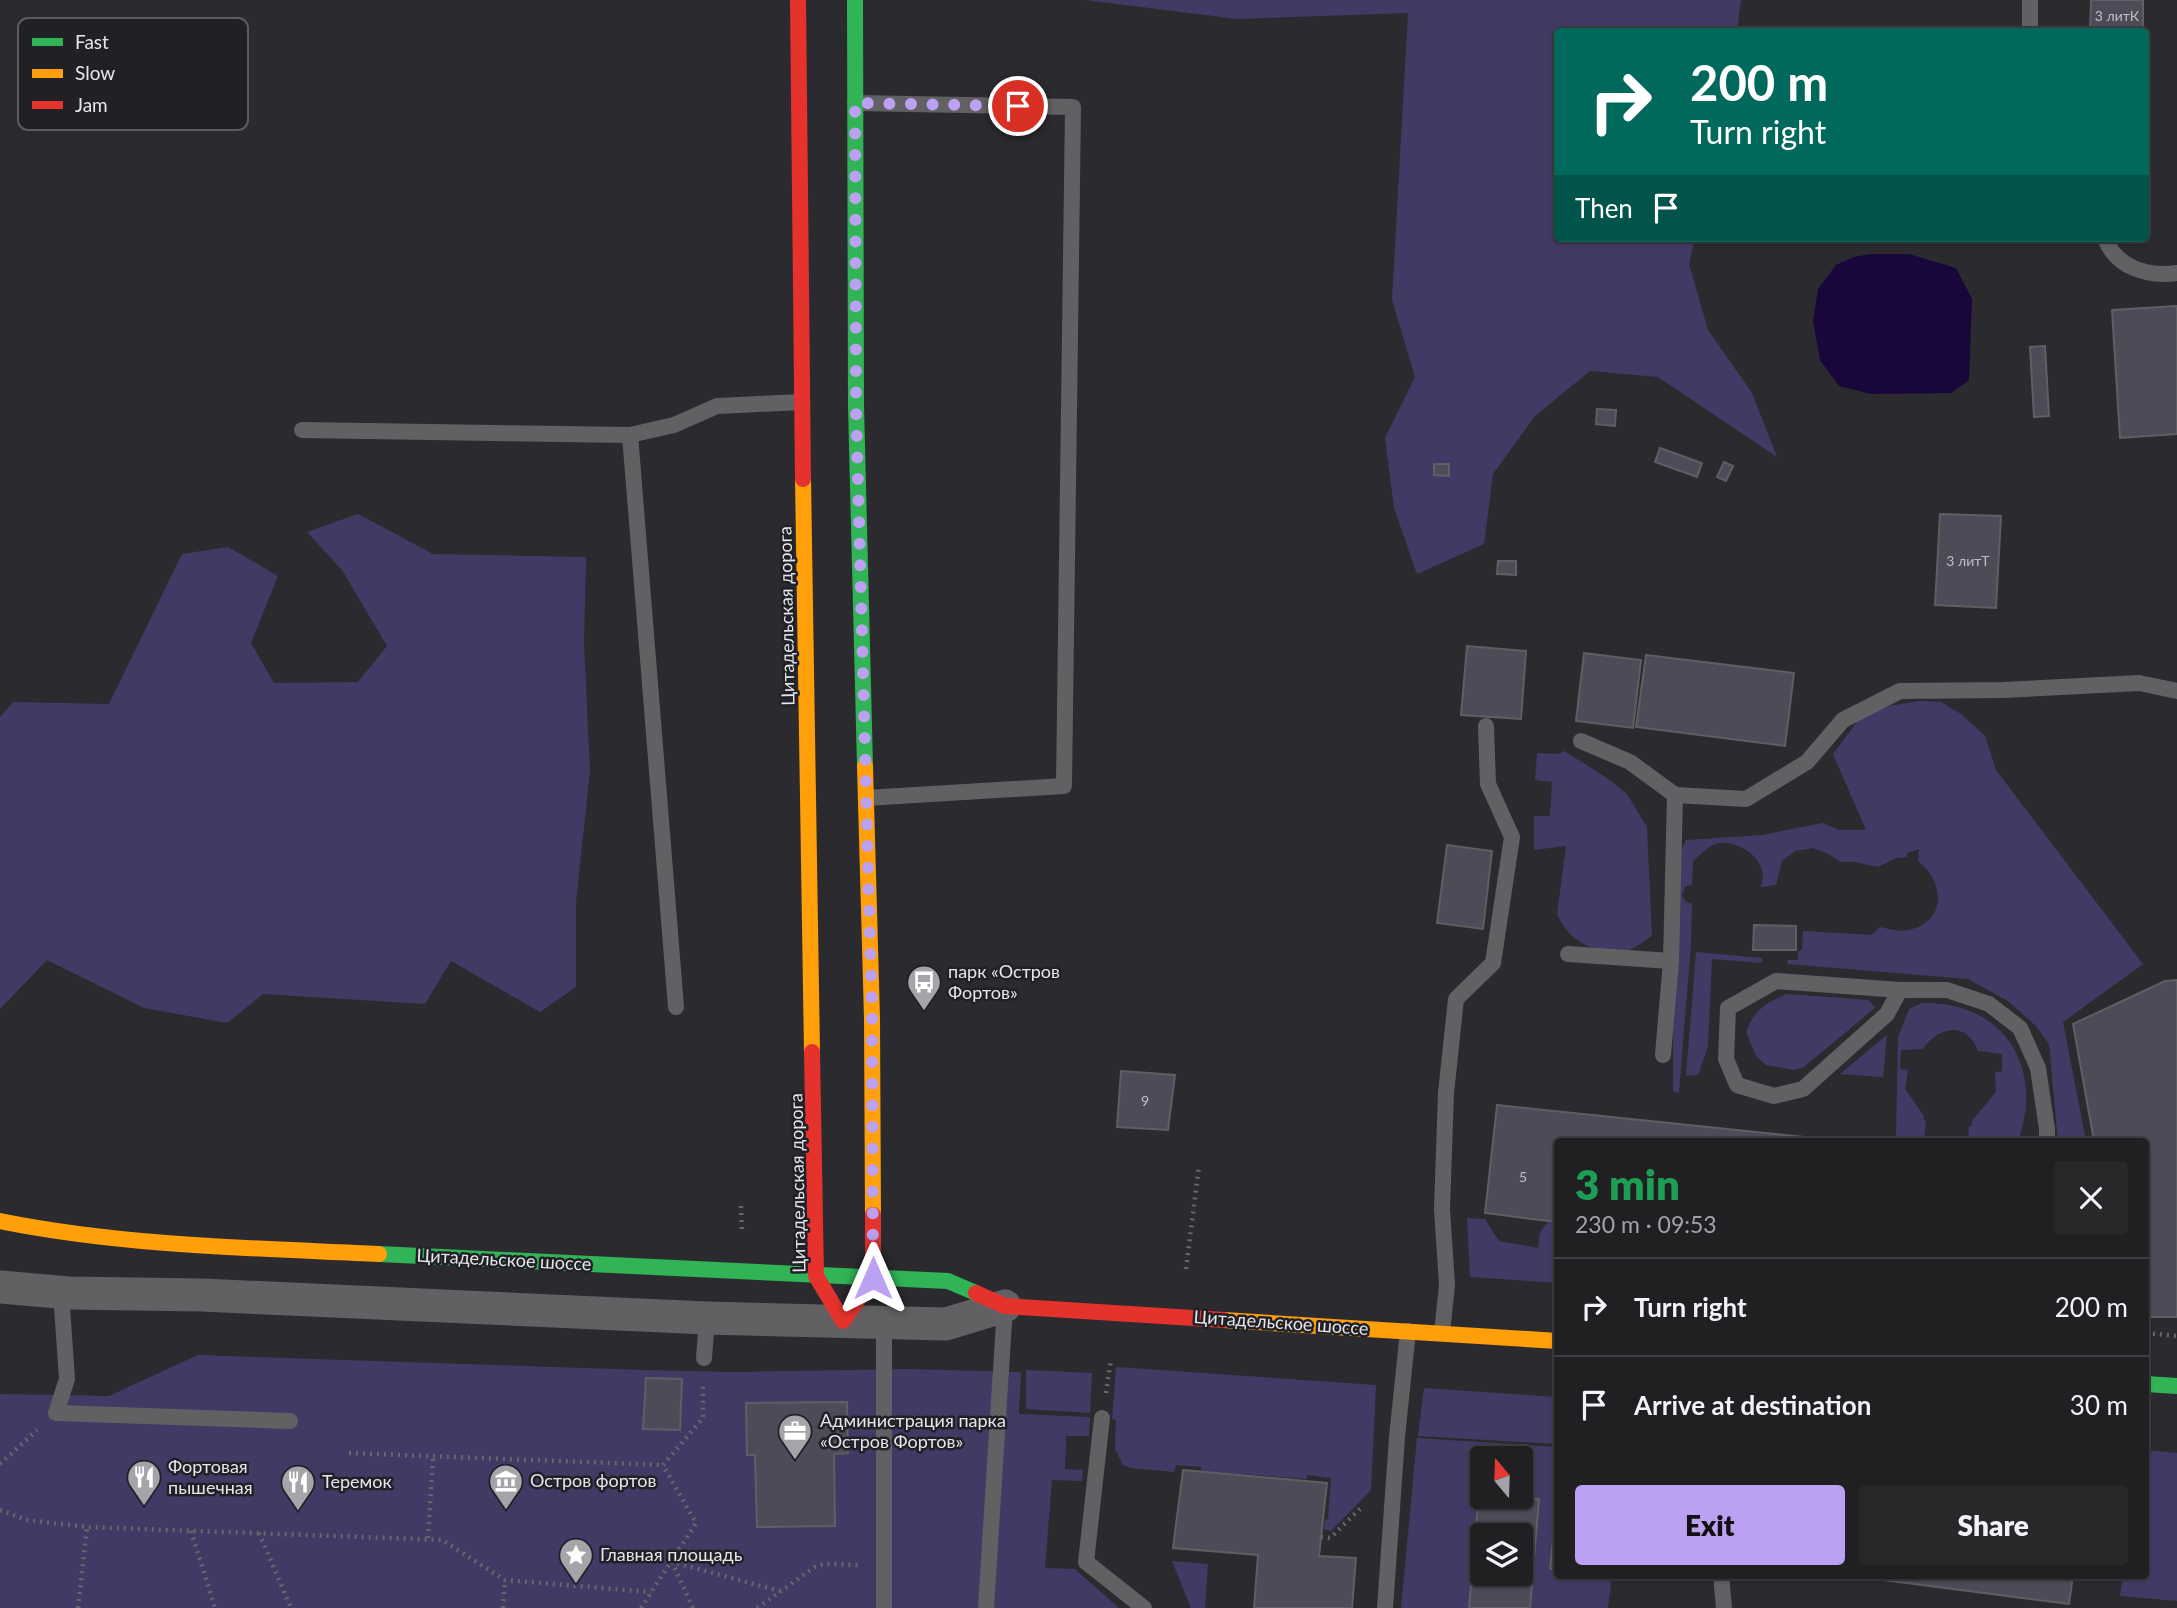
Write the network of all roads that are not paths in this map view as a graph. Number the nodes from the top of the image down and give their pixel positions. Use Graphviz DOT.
graph roads {
  1 [pos="798,0"];
  2 [pos="855,0"];
  3 [pos="2030,0"];
  4 [pos="2030,28"];
  5 [pos="855,103"];
  6 [pos="2108,242"];
  7 [pos="2177,273"];
  8 [pos="802,402"];
  9 [pos="302,430"];
  10 [pos="630,435"];
  11 [pos="2177,691"];
  12 [pos="1486,726"];
  13 [pos="1581,741"];
  14 [pos="1675,795"];
  15 [pos="866,798"];
  16 [pos="1568,954"];
  17 [pos="1671,961"];
  18 [pos="1900,990"];
  19 [pos="676,1007"];
  20 [pos="1663,1055"];
  21 [pos="2047,1138"];
  22 [pos="0,1221"];
  23 [pos="816,1276"];
  24 [pos="873,1278"];
  25 [pos="0,1287"];
  26 [pos="61,1292"];
  27 [pos="1005,1306"];
  28 [pos="706,1318"];
  29 [pos="844,1321"];
  30 [pos="884,1322"];
  31 [pos="1408,1331"];
  32 [pos="1442,1333"];
  33 [pos="1554,1341"];
  34 [pos="704,1358"];
  35 [pos="2149,1384"];
  36 [pos="2177,1386"];
  37 [pos="1102,1419"];
  38 [pos="290,1421"];
  39 [pos="1721,1579"];
  40 [pos="884,1608"];
  41 [pos="986,1608"];
  42 [pos="1143,1608"];
  43 [pos="1385,1608"];
  44 [pos="1724,1608"];
  1 -- 8 [label="street, Цитадельская дорога"];
  2 -- 5 [label="street"];
  3 -- 4 [label="lane"];
  5 -- 15 [label="street"];
  5 -- 15 [label="lane"];
  6 -- 7 [label="lane"];
  8 -- 10 [label="lane"];
  8 -- 23 [label="street, Цитадельская дорога"];
  9 -- 10 [label="lane"];
  10 -- 19 [label="lane"];
  11 -- 14 [label="lane"];
  12 -- 32 [label="lane"];
  13 -- 14 [label="lane"];
  14 -- 17 [label="lane"];
  15 -- 24 [label="street"];
  16 -- 17 [label="lane"];
  17 -- 20 [label="lane"];
  18 -- 18 [label="lane"];
  18 -- 21 [label="lane"];
  22 -- 23 [label="street, Цитадельское шоссе"];
  23 -- 24 [label="street, Цитадельское шоссе"];
  23 -- 29 [label="street, Цитадельская дорога"];
  24 -- 27 [label="street, Цитадельское шоссе"];
  24 -- 29 [label="street"];
  25 -- 26 [label="street, Цитадельское шоссе"];
  26 -- 28 [label="street, Цитадельское шоссе"];
  26 -- 38 [label="lane"];
  27 -- 30 [label="street, Цитадельское шоссе"];
  27 -- 31 [label="street, Цитадельское шоссе"];
  27 -- 41 [label="lane"];
  28 -- 29 [label="street, Цитадельское шоссе"];
  28 -- 34 [label="lane"];
  29 -- 30 [label="street, Цитадельское шоссе"];
  30 -- 40 [label="lane"];
  31 -- 32 [label="street, Цитадельское шоссе"];
  31 -- 43 [label="lane"];
  32 -- 33 [label="street, Цитадельское шоссе"];
  35 -- 36 [label="street"];
  37 -- 42 [label="lane"];
  39 -- 44 [label="lane"];
}
